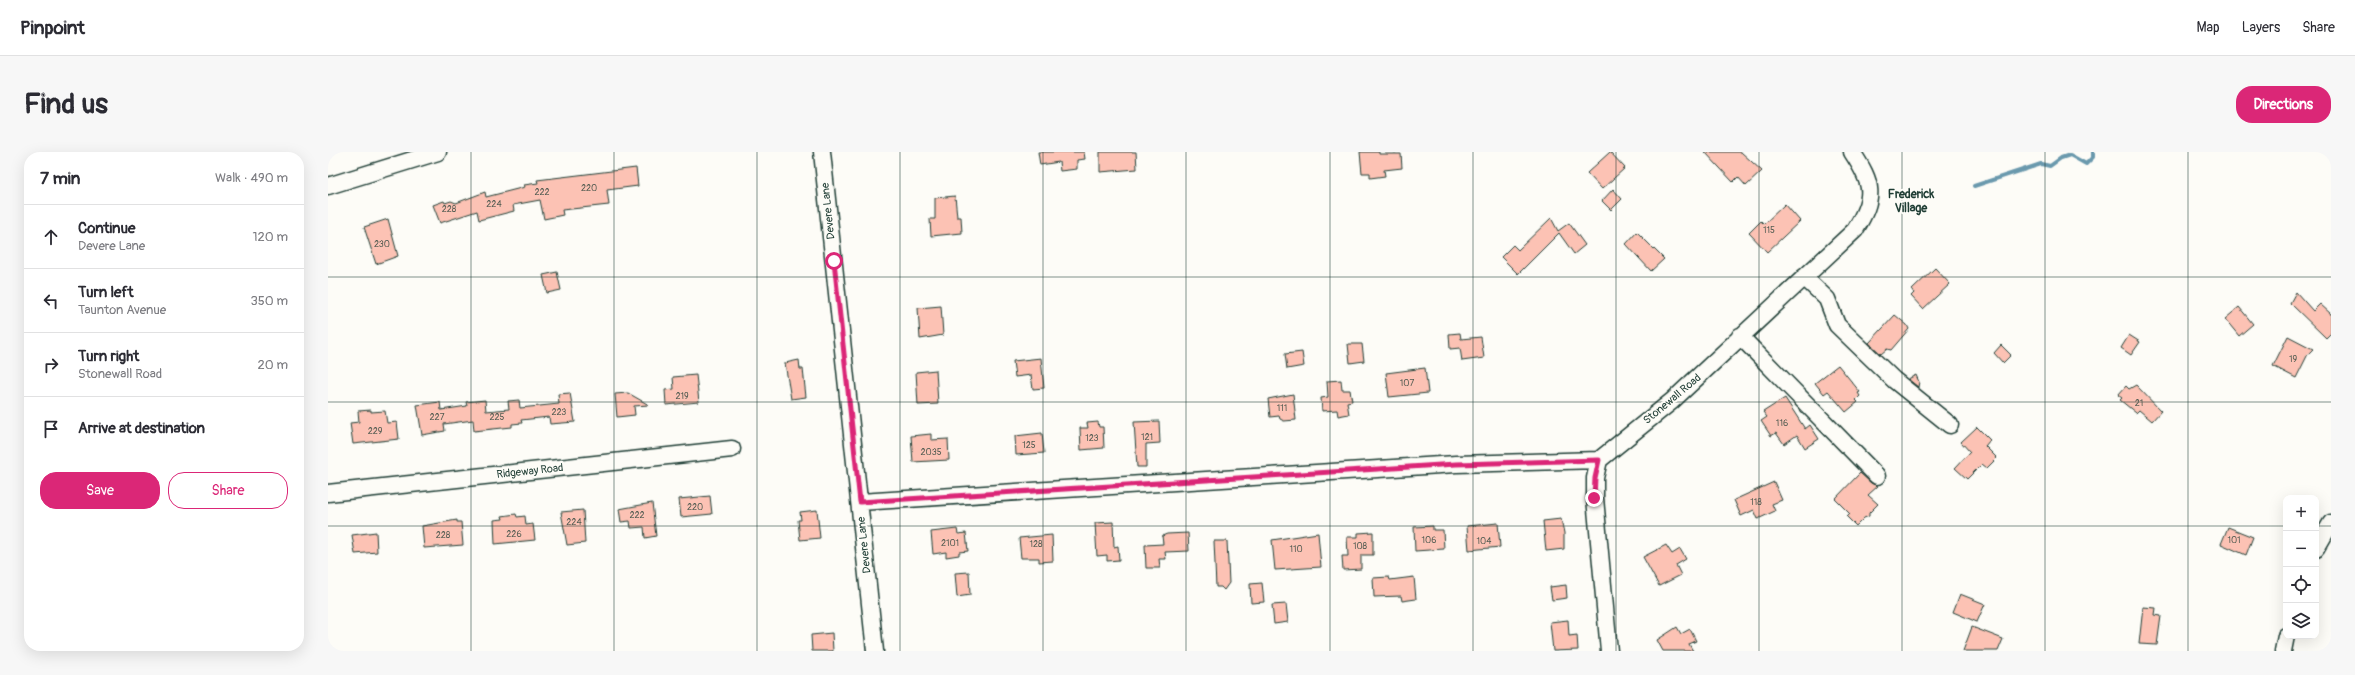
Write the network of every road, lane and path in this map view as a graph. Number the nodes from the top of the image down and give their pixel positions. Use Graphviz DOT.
graph roads {
  1 [pos="438,152"];
  2 [pos="822,152"];
  3 [pos="1852,152"];
  4 [pos="328,186"];
  5 [pos="1804,277"];
  6 [pos="1740,336"];
  7 [pos="1950,425"];
  8 [pos="732,449"];
  9 [pos="1599,460"];
  10 [pos="1877,476"];
  11 [pos="328,493"];
  12 [pos="860,502"];
  13 [pos="2331,523"];
  14 [pos="2319,544"];
  15 [pos="2285,639"];
  16 [pos="875,651"];
  17 [pos="1609,651"];
  18 [pos="2283,651"];
  1 -- 4 [label="street"];
  2 -- 12 [label="street, Devere Lane"];
  3 -- 5 [label="street, Stonewall Road"];
  5 -- 6 [label="street, Stonewall Road"];
  5 -- 7 [label="street"];
  6 -- 9 [label="street, Stonewall Road"];
  6 -- 10 [label="street"];
  8 -- 11 [label="street, Ridgeway Road"];
  9 -- 12 [label="street"];
  9 -- 17 [label="street"];
  12 -- 16 [label="street, Devere Lane"];
  13 -- 14 [label="street"];
  15 -- 18 [label="street"];
}
